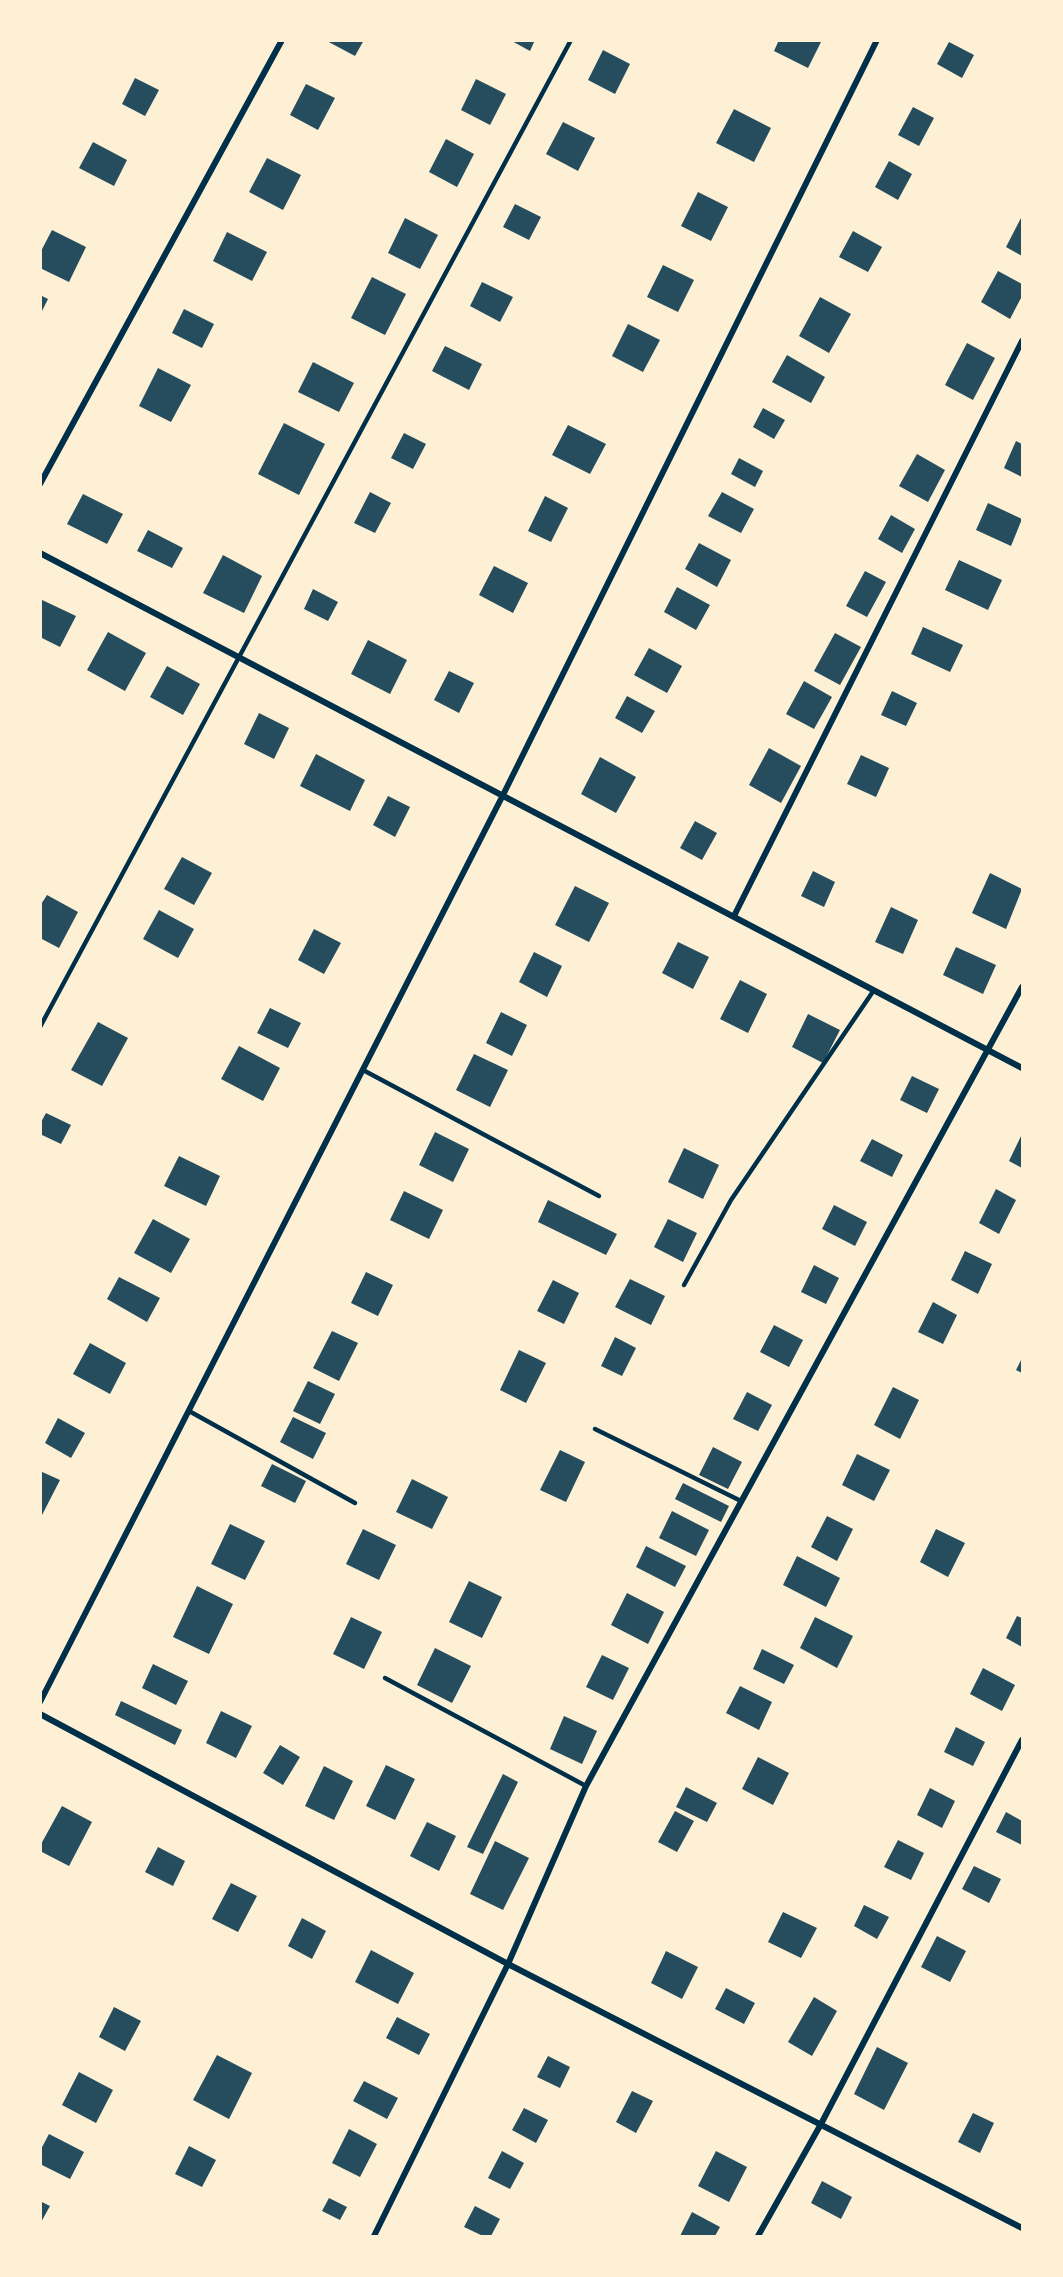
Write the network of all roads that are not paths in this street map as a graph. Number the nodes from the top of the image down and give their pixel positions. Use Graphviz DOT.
graph roads {
  1 [pos="282,40"];
  2 [pos="571,40"];
  3 [pos="877,40"];
  4 [pos="1023,342"];
  5 [pos="40,484"];
  6 [pos="40,553"];
  7 [pos="240,657"];
  8 [pos="503,795"];
  9 [pos="734,916"];
  10 [pos="1023,987"];
  11 [pos="874,990"];
  12 [pos="40,1027"];
  13 [pos="988,1050"];
  14 [pos="1023,1068"];
  15 [pos="363,1070"];
  16 [pos="599,1196"];
  17 [pos="684,1285"];
  18 [pos="189,1411"];
  19 [pos="596,1429"];
  20 [pos="741,1501"];
  21 [pos="355,1503"];
  22 [pos="385,1678"];
  23 [pos="40,1702"];
  24 [pos="40,1714"];
  25 [pos="1023,1740"];
  26 [pos="586,1786"];
  27 [pos="508,1964"];
  28 [pos="821,2124"];
  29 [pos="1023,2228"];
  30 [pos="374,2236"];
  31 [pos="758,2236"];
  1 -- 5 [label="street"];
  2 -- 7 [label="lane"];
  3 -- 8 [label="street"];
  4 -- 9 [label="street"];
  6 -- 7 [label="street"];
  7 -- 8 [label="street"];
  7 -- 12 [label="lane"];
  8 -- 9 [label="street"];
  8 -- 15 [label="street"];
  9 -- 11 [label="street"];
  10 -- 13 [label="street"];
  11 -- 13 [label="street"];
  11 -- 17 [label="lane"];
  13 -- 14 [label="street"];
  13 -- 20 [label="street"];
  15 -- 16 [label="lane"];
  15 -- 18 [label="street"];
  18 -- 21 [label="lane"];
  18 -- 23 [label="street"];
  19 -- 20 [label="lane"];
  20 -- 26 [label="street"];
  22 -- 26 [label="lane"];
  24 -- 27 [label="street"];
  25 -- 28 [label="street"];
  26 -- 27 [label="street"];
  27 -- 28 [label="street"];
  27 -- 30 [label="street"];
  28 -- 29 [label="street"];
  28 -- 31 [label="street"];
}
